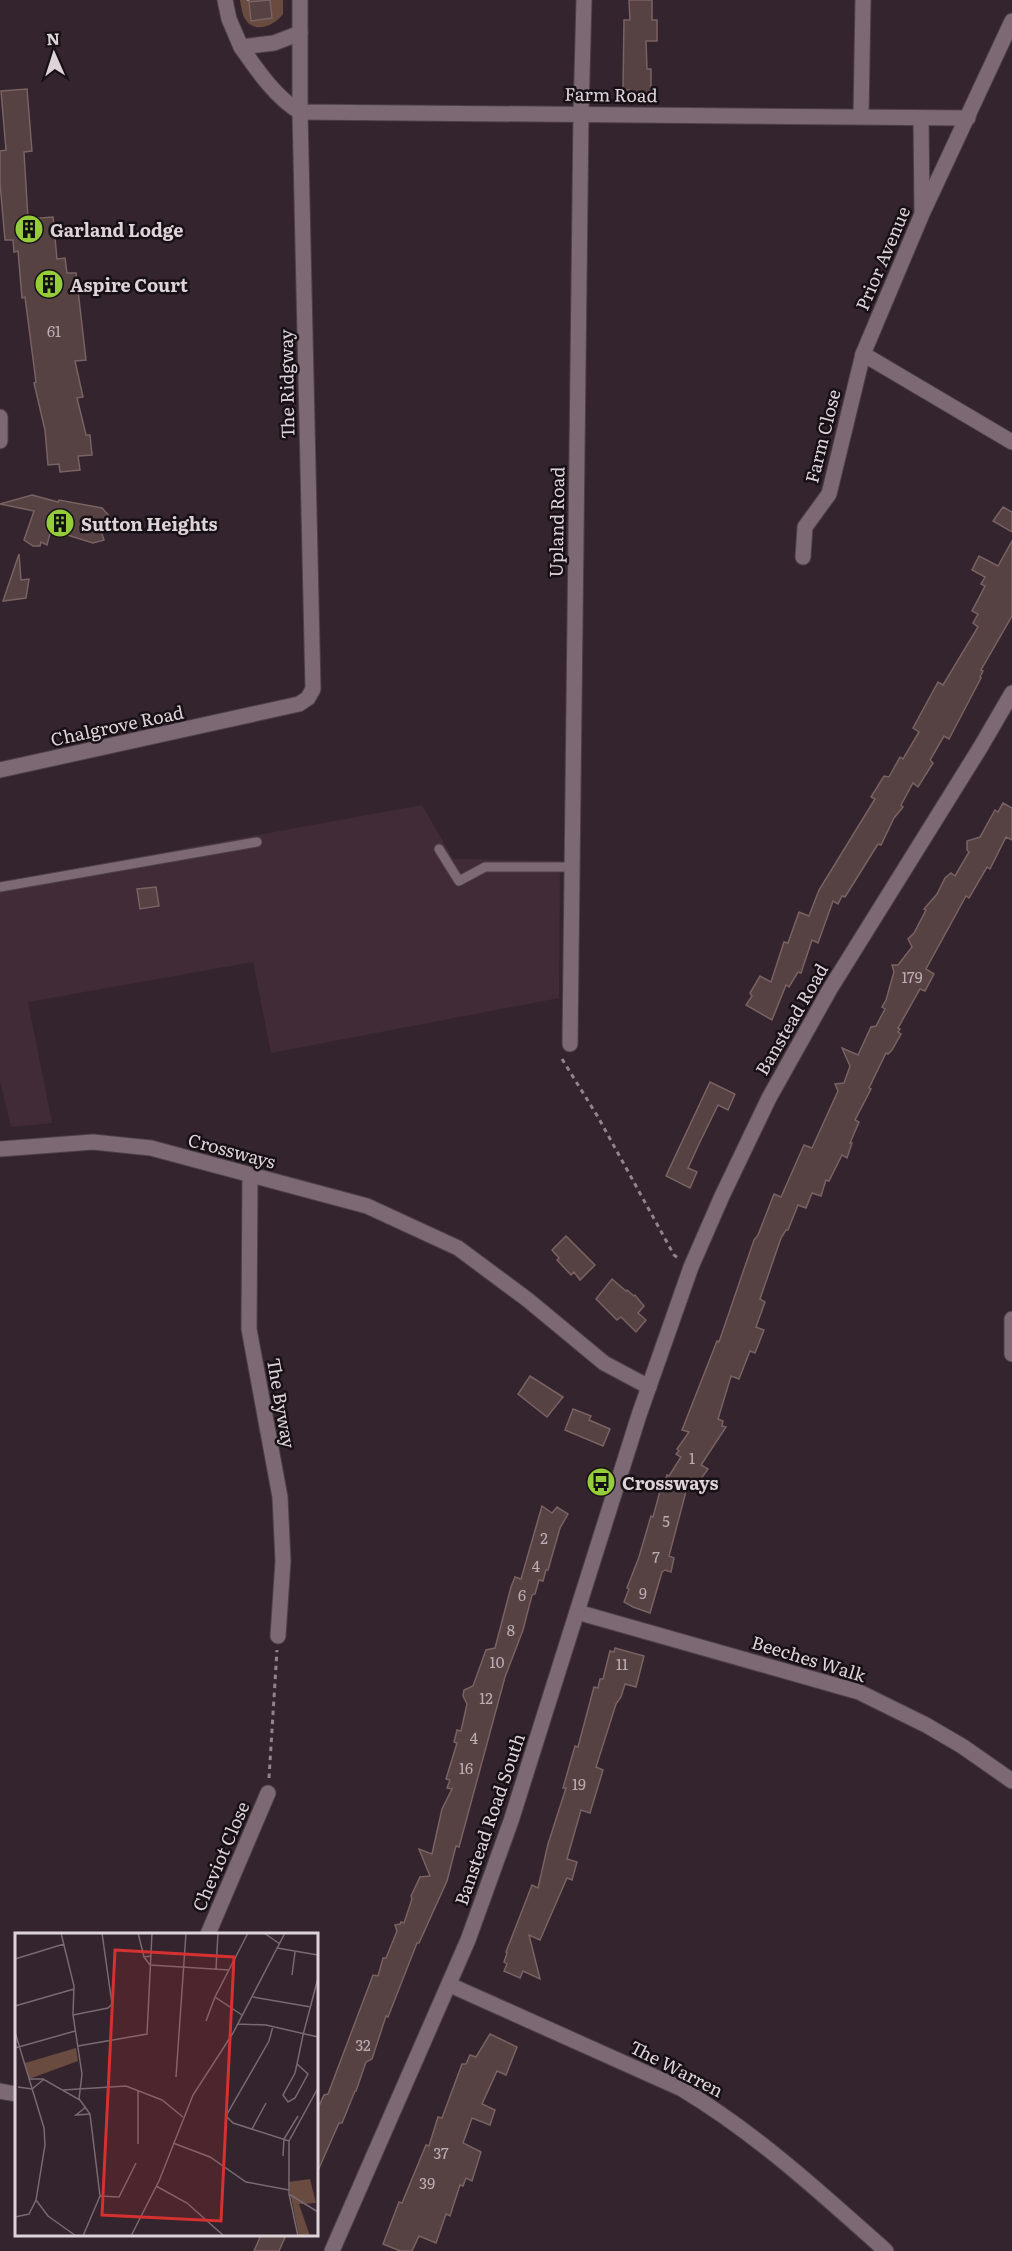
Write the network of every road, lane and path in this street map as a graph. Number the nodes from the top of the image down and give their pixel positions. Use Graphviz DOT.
graph roads {
  1 [pos="225,0"];
  2 [pos="300,0"];
  3 [pos="584,0"];
  4 [pos="863,0"];
  5 [pos="1012,21"];
  6 [pos="300,33"];
  7 [pos="241,47"];
  8 [pos="300,112"];
  9 [pos="581,113"];
  10 [pos="861,116"];
  11 [pos="921,118"];
  12 [pos="968,118"];
  13 [pos="922,214"];
  14 [pos="863,354"];
  15 [pos="0,417"];
  16 [pos="0,441"];
  17 [pos="1012,442"];
  18 [pos="803,557"];
  19 [pos="1012,693"];
  20 [pos="243,717"];
  21 [pos="0,770"];
  22 [pos="256,842"];
  23 [pos="439,849"];
  24 [pos="572,867"];
  25 [pos="0,887"];
  26 [pos="570,1044"];
  27 [pos="0,1149"];
  28 [pos="250,1176"];
  29 [pos="692,1268"];
  30 [pos="1012,1318"];
  31 [pos="1012,1354"];
  32 [pos="649,1387"];
  33 [pos="577,1612"];
  34 [pos="278,1636"];
  35 [pos="1012,1781"];
  36 [pos="268,1793"];
  37 [pos="209,1933"];
  38 [pos="450,1985"];
  39 [pos="0,2091"];
  40 [pos="15,2094"];
  41 [pos="332,2251"];
  42 [pos="886,2251"];
  1 -- 7 [label="street"];
  2 -- 6 [label="street, The Ridgway"];
  3 -- 9 [label="street, Upland Road"];
  4 -- 10 [label="street"];
  5 -- 12 [label="street, Prior Avenue"];
  6 -- 7 [label="street"];
  6 -- 8 [label="street, The Ridgway"];
  7 -- 8 [label="street"];
  8 -- 9 [label="street, Farm Road"];
  8 -- 20 [label="street, The Ridgway"];
  9 -- 10 [label="street, Farm Road"];
  9 -- 24 [label="street, Upland Road"];
  10 -- 11 [label="street, Farm Road"];
  11 -- 12 [label="street, Farm Road"];
  11 -- 13 [label="street"];
  12 -- 13 [label="street, Prior Avenue"];
  13 -- 14 [label="street, Prior Avenue"];
  14 -- 17 [label="street"];
  14 -- 18 [label="street, Farm Close"];
  15 -- 16 [label="street"];
  19 -- 29 [label="street, Banstead Road"];
  20 -- 21 [label="street, Chalgrove Road"];
  22 -- 25 [label="lane"];
  23 -- 24 [label="lane"];
  24 -- 26 [label="street, Upland Road"];
  26 -- 29 [label="path"];
  27 -- 28 [label="street, Crossways"];
  28 -- 32 [label="street, Crossways"];
  28 -- 34 [label="street, The Byway"];
  29 -- 32 [label="street, Banstead Road"];
  30 -- 31 [label="street"];
  32 -- 33 [label="street, Banstead Road South"];
  33 -- 35 [label="street, Beeches Walk"];
  33 -- 38 [label="street, Banstead Road South"];
  34 -- 36 [label="path"];
  36 -- 37 [label="street, Cheviot Close"];
  38 -- 41 [label="street, Banstead Road South"];
  38 -- 42 [label="street, The Warren"];
  39 -- 40 [label="street"];
}
